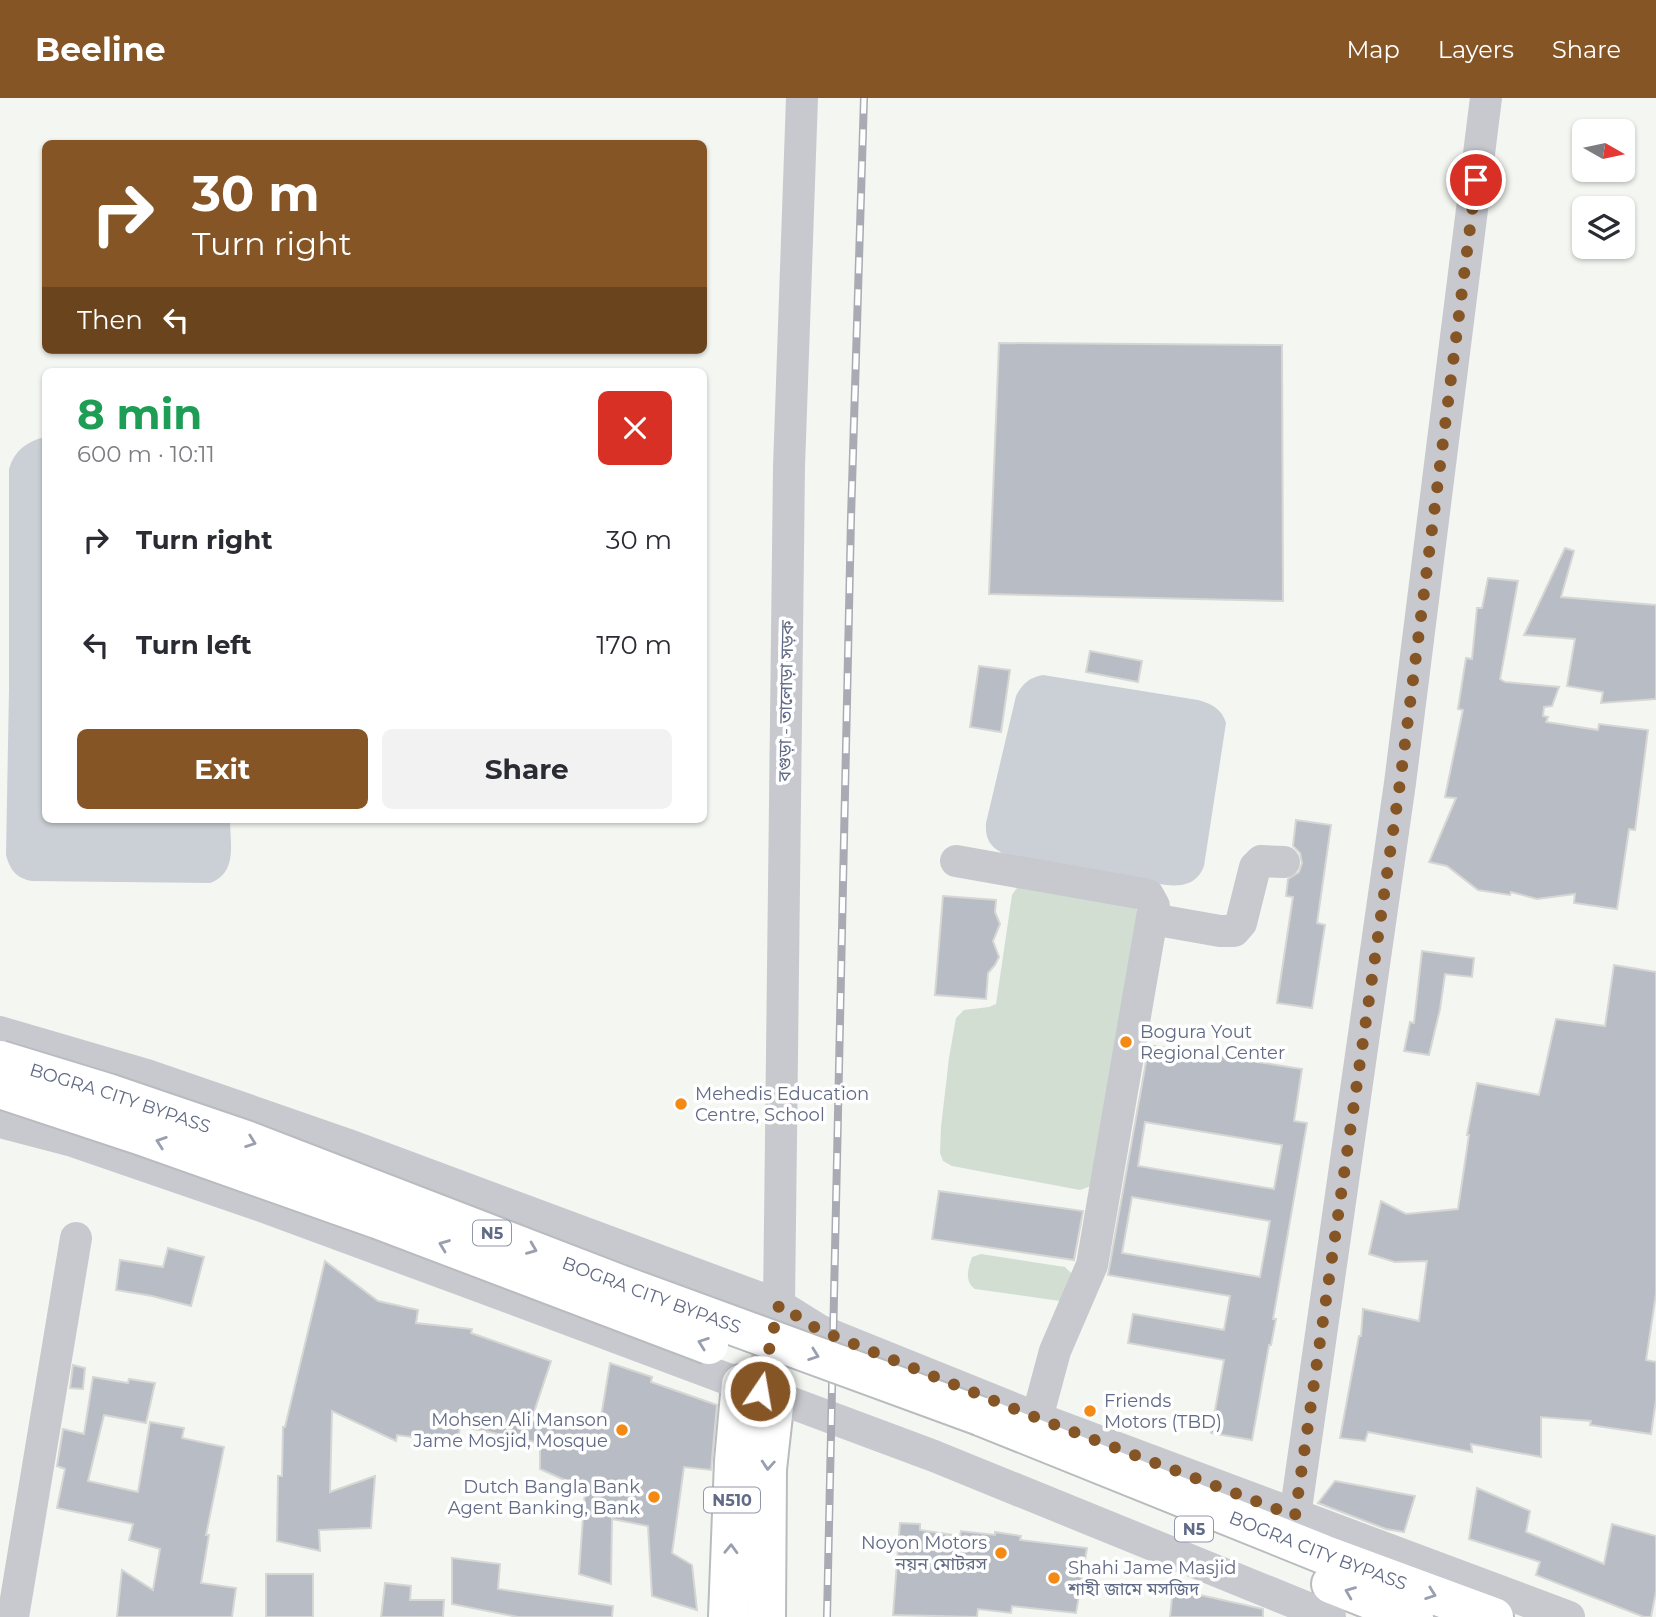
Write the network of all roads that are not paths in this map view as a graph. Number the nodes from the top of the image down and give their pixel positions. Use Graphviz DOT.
graph roads {
  1 [pos="803,98"];
  2 [pos="1486,98"];
  3 [pos="956,861"];
  4 [pos="1284,862"];
  5 [pos="1152,919"];
  6 [pos="0,1032"];
  7 [pos="0,1060"];
  8 [pos="0,1089"];
  9 [pos="0,1122"];
  10 [pos="76,1238"];
  11 [pos="779,1305"];
  12 [pos="759,1391"];
  13 [pos="1037,1418"];
  14 [pos="1295,1516"];
  15 [pos="13,1617"];
  16 [pos="729,1617"];
  17 [pos="766,1617"];
  18 [pos="1330,1617"];
  19 [pos="1414,1617"];
  20 [pos="1494,1617"];
  21 [pos="1569,1617"];
  1 -- 11 [label="street, বগুড়া - তালোড়া সড়ক"];
  2 -- 14 [label="street"];
  3 -- 5 [label="street"];
  4 -- 5 [label="street"];
  5 -- 13 [label="street"];
  6 -- 11 [label="street"];
  7 -- 20 [label="highway, BOGRA CITY BYPASS / N5, one-way, bridge"];
  19 -- 8 [label="highway, BOGRA CITY BYPASS / N5, one-way, bridge"];
  9 -- 12 [label="street"];
  10 -- 15 [label="street"];
  11 -- 12 [label="street, বগুড়া - তালোড়া সড়ক"];
  11 -- 13 [label="street"];
  16 -- 12 [label="highway, N510, one-way"];
  12 -- 17 [label="highway, N510, one-way"];
  12 -- 18 [label="street"];
  13 -- 14 [label="street"];
  14 -- 21 [label="street"];
}
